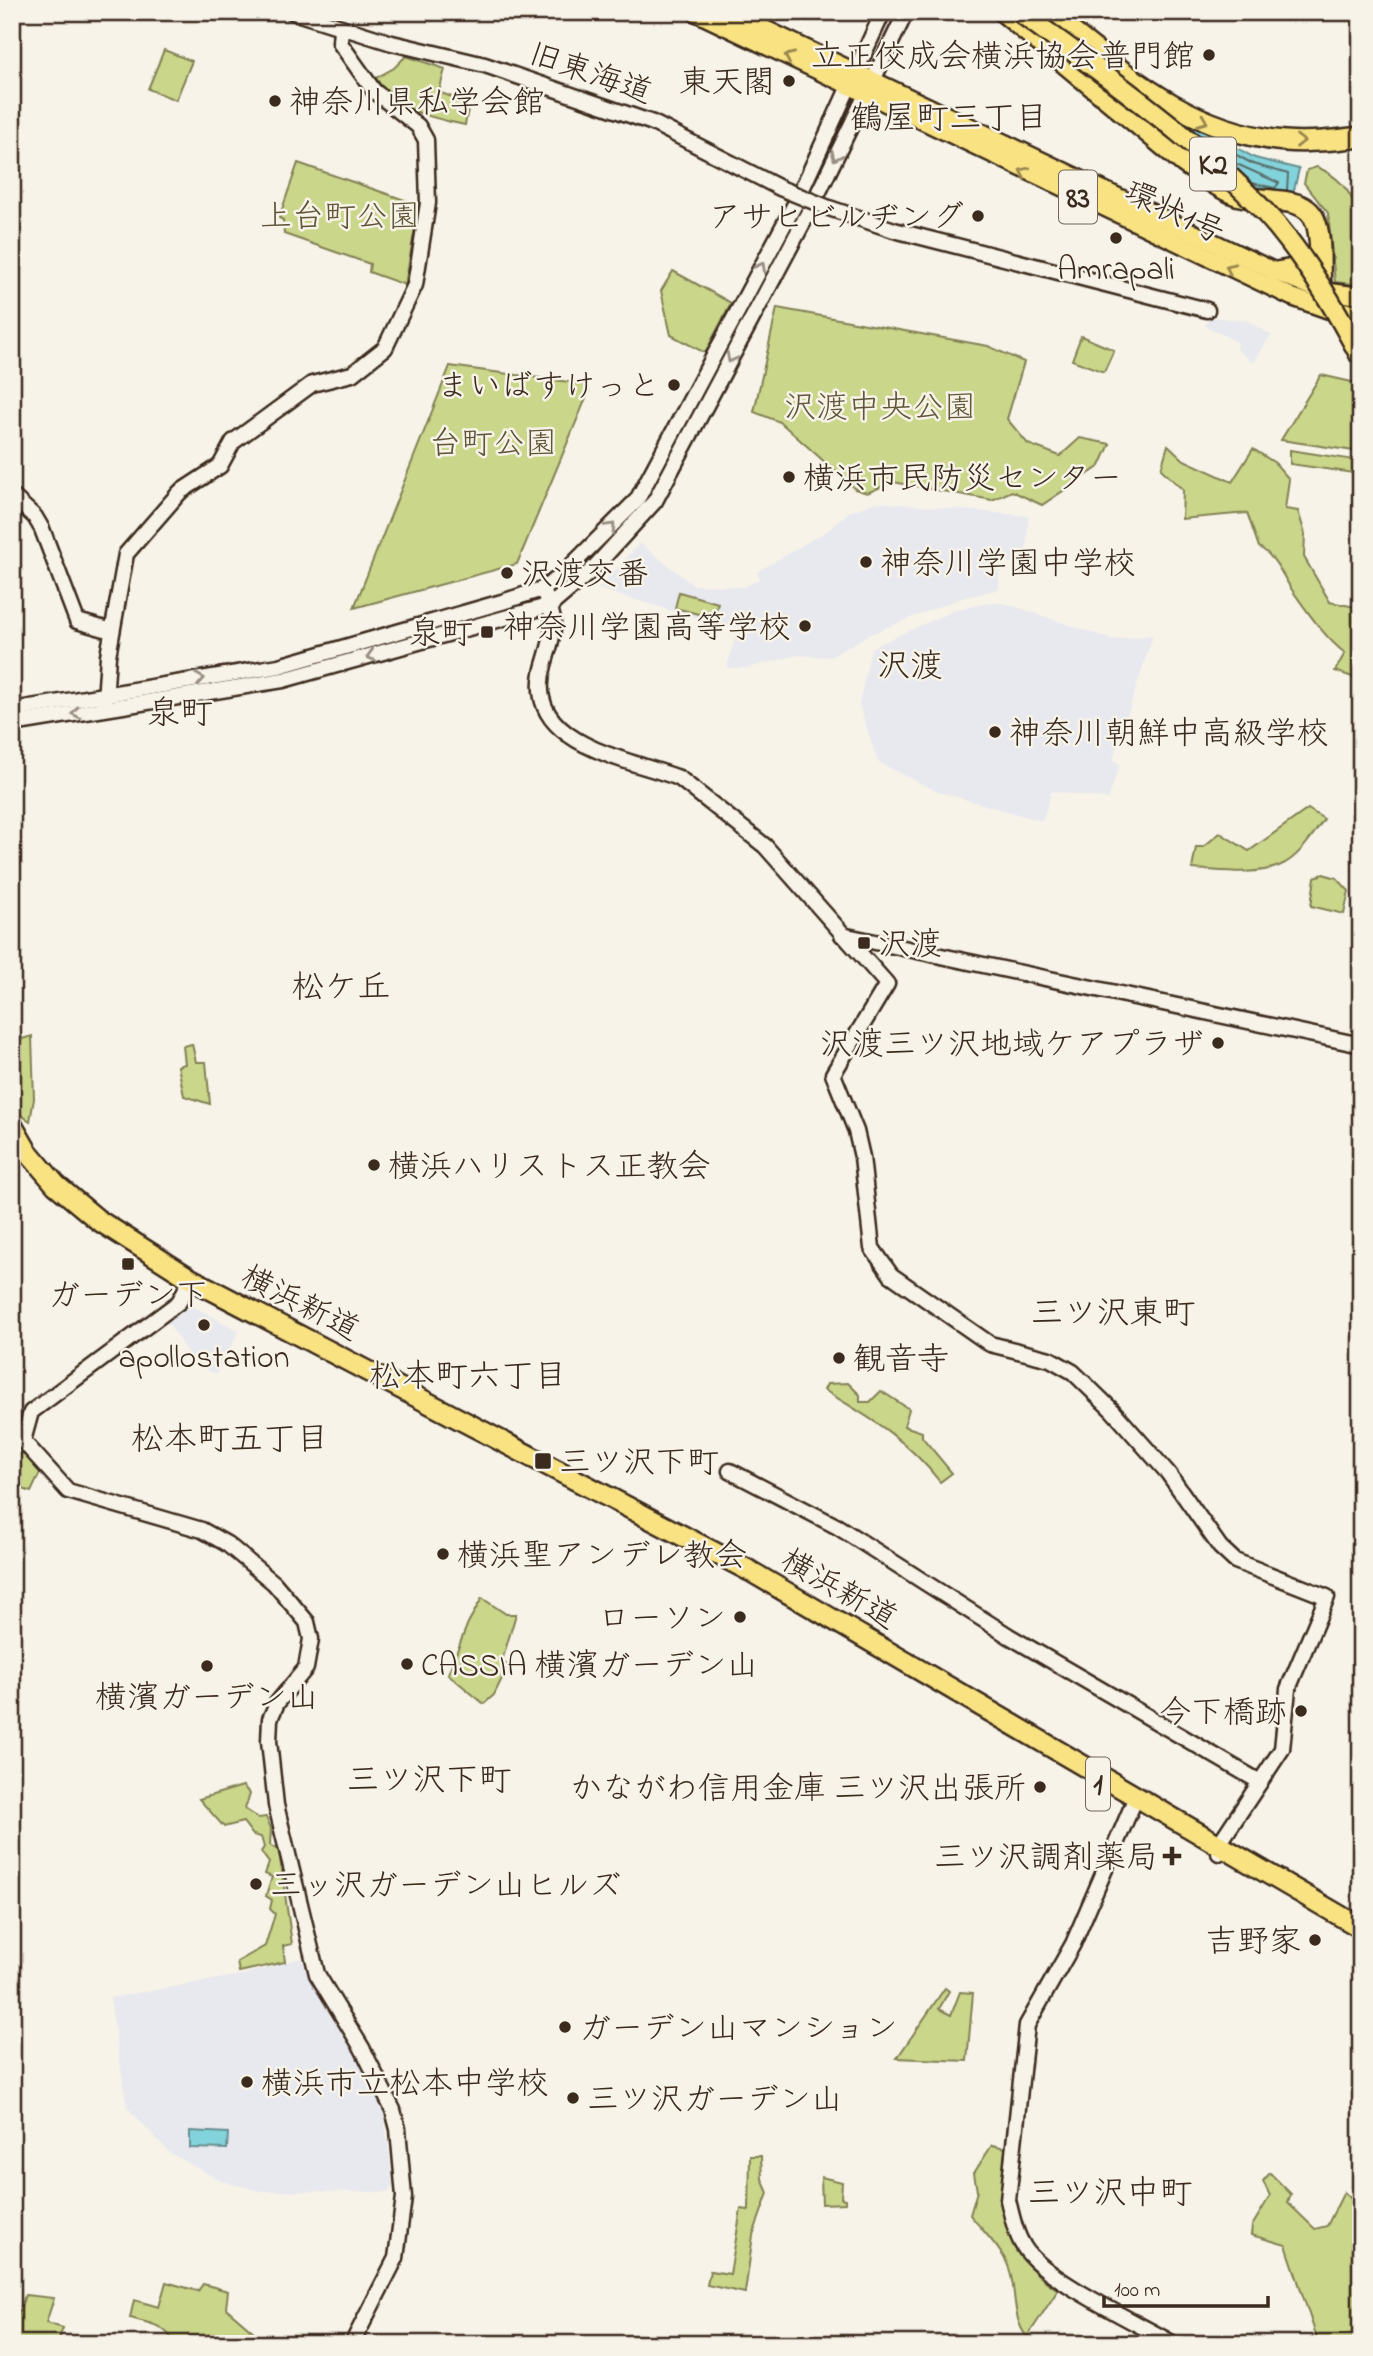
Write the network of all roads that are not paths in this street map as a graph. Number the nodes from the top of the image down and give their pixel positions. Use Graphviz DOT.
graph roads {
  1 [pos="293,12"];
  2 [pos="695,12"];
  3 [pos="729,12"];
  4 [pos="883,12"];
  5 [pos="906,12"];
  6 [pos="1003,12"];
  7 [pos="1020,12"];
  8 [pos="1033,12"];
  9 [pos="1047,12"];
  10 [pos="341,29"];
  11 [pos="853,79"];
  12 [pos="869,87"];
  13 [pos="1361,137"];
  14 [pos="1319,250"];
  15 [pos="1276,272"];
  16 [pos="1296,290"];
  17 [pos="1322,291"];
  18 [pos="1361,296"];
  19 [pos="1207,310"];
  20 [pos="1329,310"];
  21 [pos="1361,313"];
  22 [pos="1361,344"];
  23 [pos="1361,357"];
  24 [pos="12,496"];
  25 [pos="542,589"];
  26 [pos="551,605"];
  27 [pos="112,631"];
  28 [pos="105,701"];
  29 [pos="12,710"];
  30 [pos="12,724"];
  31 [pos="842,935"];
  32 [pos="1361,1045"];
  33 [pos="12,1125"];
  34 [pos="12,1148"];
  35 [pos="188,1284"];
  36 [pos="730,1471"];
  37 [pos="1261,1782"];
  38 [pos="1134,1801"];
  39 [pos="1219,1849"];
  40 [pos="1361,1927"];
  41 [pos="1361,1939"];
  42 [pos="355,2338"];
  43 [pos="1174,2344"];
  1 -- 10 [label="street, 旧東海道"];
  11 -- 2 [label="main road, 環状1号 / 83, one-way"];
  3 -- 11 [label="main road, 環状1号 / 83"];
  4 -- 11 [label="street"];
  5 -- 12 [label="street"];
  6 -- 14 [label="highway"];
  7 -- 23 [label="highway, K2, bridge"];
  8 -- 22 [label="highway, K2, bridge"];
  9 -- 13 [label="highway, one-way"];
  10 -- 19 [label="street, 旧東海道, bridge"];
  10 -- 27 [label="street"];
  11 -- 12 [label="main road, 環状1号 / 83"];
  25 -- 11 [label="street, one-way"];
  12 -- 15 [label="main road, 環状1号 / 83"];
  16 -- 12 [label="main road, 環状1号 / 83, one-way"];
  12 -- 26 [label="street, one-way"];
  14 -- 15 [label="highway"];
  14 -- 17 [label="highway"];
  15 -- 16 [label="main road, 環状1号 / 83"];
  16 -- 17 [label="main road, 83"];
  16 -- 20 [label="main road, 83"];
  17 -- 18 [label="main road, 83"];
  17 -- 20 [label="highway"];
  20 -- 21 [label="main road, 83"];
  24 -- 27 [label="street"];
  25 -- 26 [label="street"];
  28 -- 25 [label="street, one-way"];
  26 -- 28 [label="street, one-way"];
  26 -- 31 [label="street"];
  27 -- 28 [label="street"];
  28 -- 29 [label="street"];
  28 -- 30 [label="street, one-way"];
  31 -- 32 [label="street"];
  31 -- 37 [label="street"];
  33 -- 35 [label="highway, 横浜新道 / 1"];
  34 -- 35 [label="highway, 横浜新道 / 1"];
  35 -- 38 [label="highway, 横浜新道 / 1"];
  35 -- 42 [label="street"];
  36 -- 37 [label="street"];
  37 -- 39 [label="street"];
  38 -- 39 [label="highway, 横浜新道 / 1"];
  38 -- 43 [label="street"];
  39 -- 40 [label="highway, 横浜新道 / 1"];
  39 -- 41 [label="highway, 横浜新道 / 1"];
}
